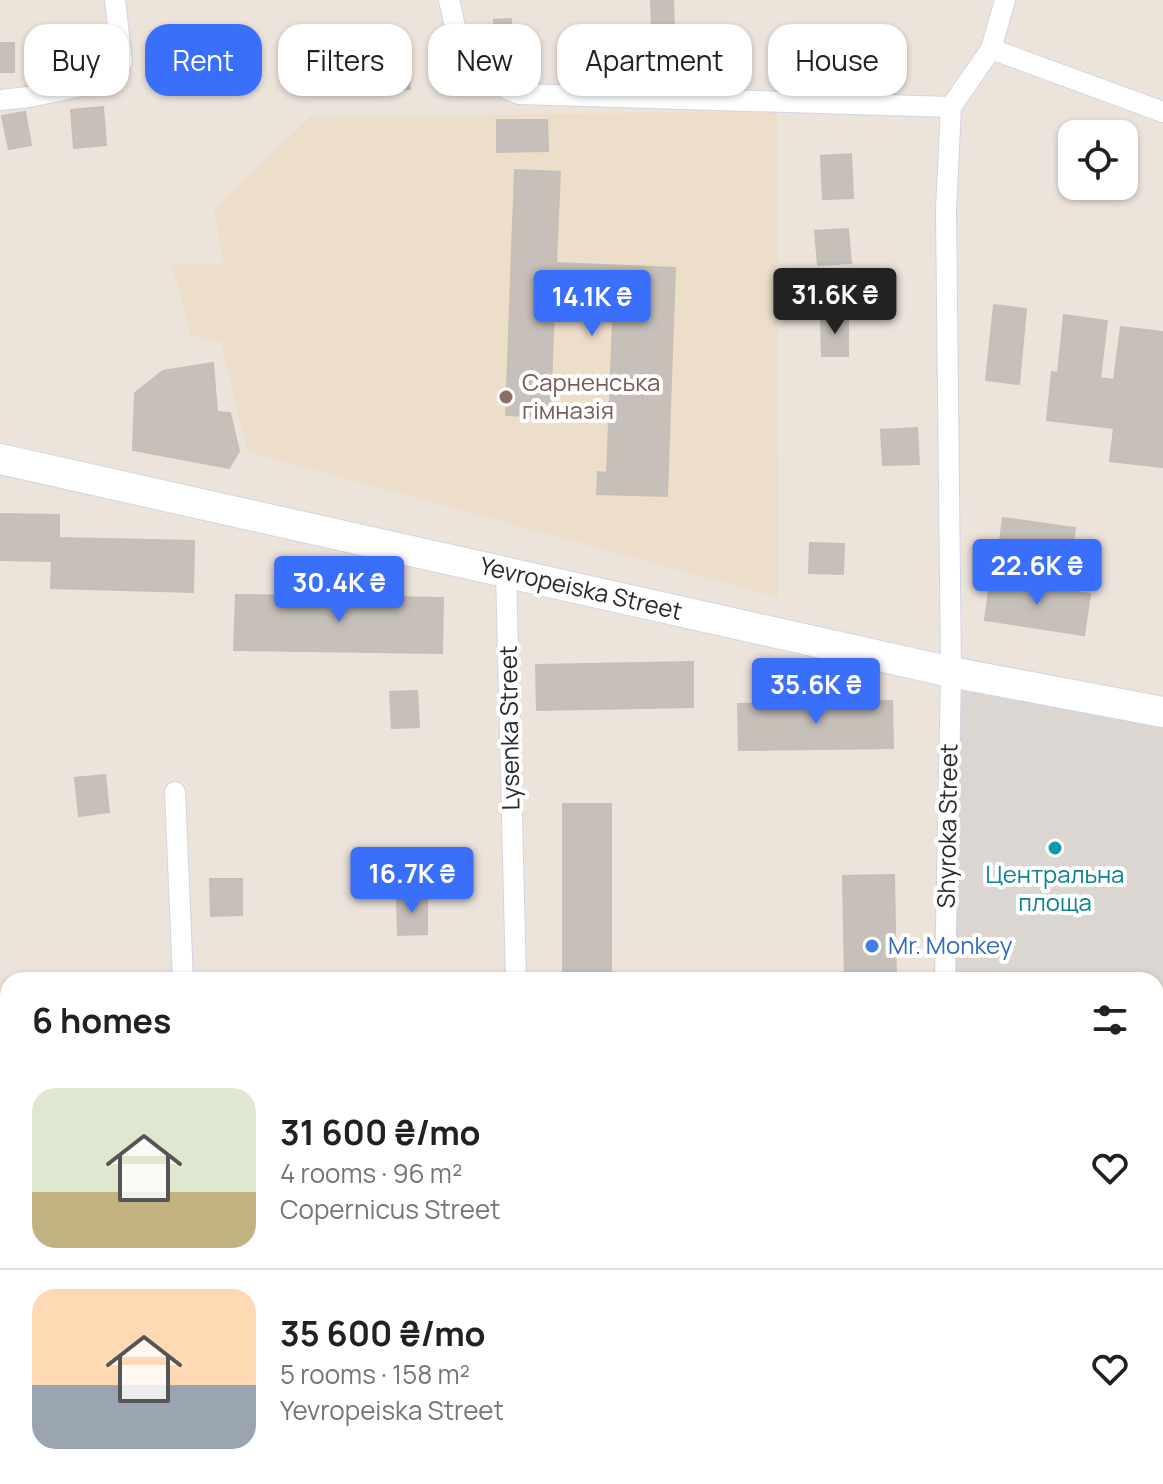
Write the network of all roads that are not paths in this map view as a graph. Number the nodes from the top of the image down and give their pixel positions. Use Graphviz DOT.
graph roads {
  1 [pos="115,0"];
  2 [pos="449,0"];
  3 [pos="1005,0"];
  4 [pos="991,49"];
  5 [pos="0,100"];
  6 [pos="951,107"];
  7 [pos="1163,112"];
  8 [pos="0,459"];
  9 [pos="506,572"];
  10 [pos="951,672"];
  11 [pos="1163,712"];
  12 [pos="175,792"];
  13 [pos="183,972"];
  14 [pos="516,972"];
  15 [pos="945,972"];
  1 -- 5 [label="street"];
  2 -- 6 [label="street"];
  3 -- 4 [label="street"];
  4 -- 6 [label="street"];
  4 -- 7 [label="street"];
  6 -- 10 [label="street, Shyroka Street"];
  8 -- 9 [label="main road, Yevropeiska Street"];
  9 -- 10 [label="main road, Yevropeiska Street"];
  9 -- 14 [label="street, Lysenka Street"];
  10 -- 11 [label="main road, Yevropeiska Street"];
  10 -- 15 [label="street, Shyroka Street"];
  12 -- 13 [label="street"];
}
